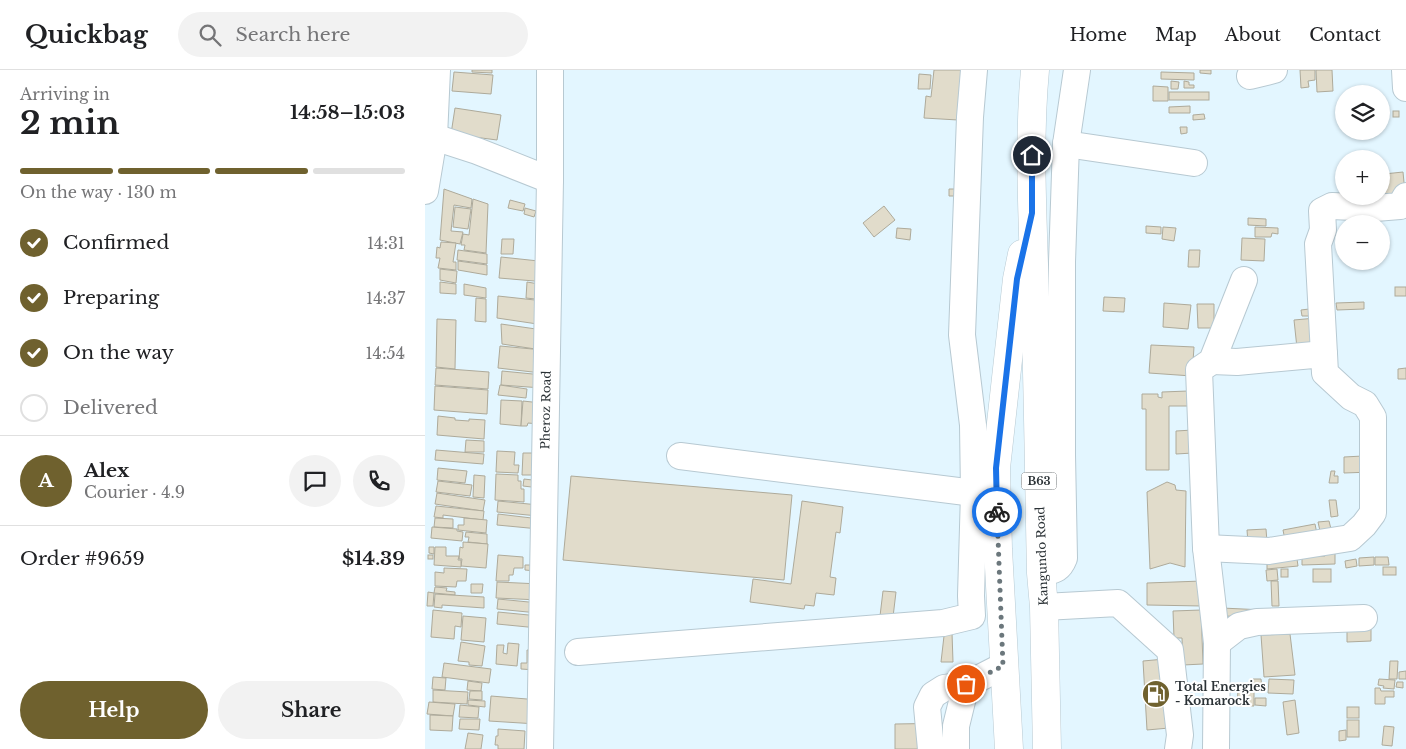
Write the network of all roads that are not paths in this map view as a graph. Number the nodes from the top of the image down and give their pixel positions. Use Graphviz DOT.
graph roads {
  1 [pos="437,70"];
  2 [pos="550,70"];
  3 [pos="974,70"];
  4 [pos="1035,70"];
  5 [pos="1077,70"];
  6 [pos="1405,70"];
  7 [pos="1406,88"];
  8 [pos="430,136"];
  9 [pos="1066,144"];
  10 [pos="1194,163"];
  11 [pos="550,180"];
  12 [pos="425,191"];
  13 [pos="1406,196"];
  14 [pos="1032,213"];
  15 [pos="1244,280"];
  16 [pos="1324,354"];
  17 [pos="1212,361"];
  18 [pos="680,456"];
  19 [pos="973,493"];
  20 [pos="1206,548"];
  21 [pos="1041,572"];
  22 [pos="1044,607"];
  23 [pos="1364,618"];
  24 [pos="1217,643"];
  25 [pos="578,652"];
  26 [pos="1003,666"];
  27 [pos="966,684"];
  28 [pos="540,749"];
  29 [pos="931,749"];
  30 [pos="956,749"];
  31 [pos="1009,749"];
  32 [pos="1047,749"];
  33 [pos="1178,749"];
  34 [pos="1216,749"];
  1 -- 8 [label="street"];
  2 -- 11 [label="street, Pheroz Road"];
  3 -- 19 [label="street"];
  4 -- 14 [label="highway, Kangundo Road / B63"];
  5 -- 9 [label="street"];
  6 -- 7 [label="street"];
  8 -- 11 [label="street"];
  8 -- 12 [label="street"];
  9 -- 10 [label="street"];
  9 -- 21 [label="street"];
  11 -- 28 [label="street, Pheroz Road"];
  13 -- 16 [label="street"];
  14 -- 21 [label="highway, Kangundo Road / B63"];
  14 -- 26 [label="highway, Kangundo Road / B63"];
  15 -- 17 [label="street"];
  16 -- 17 [label="street"];
  16 -- 20 [label="street"];
  17 -- 20 [label="street"];
  18 -- 19 [label="street"];
  19 -- 25 [label="street"];
  20 -- 24 [label="street"];
  21 -- 22 [label="highway, Kangundo Road / B63"];
  22 -- 32 [label="highway, Kangundo Road / B63"];
  22 -- 33 [label="street"];
  23 -- 24 [label="street"];
  24 -- 34 [label="street"];
  26 -- 27 [label="street"];
  26 -- 31 [label="highway, Kangundo Road / B63"];
  27 -- 29 [label="street"];
  27 -- 30 [label="street"];
}
